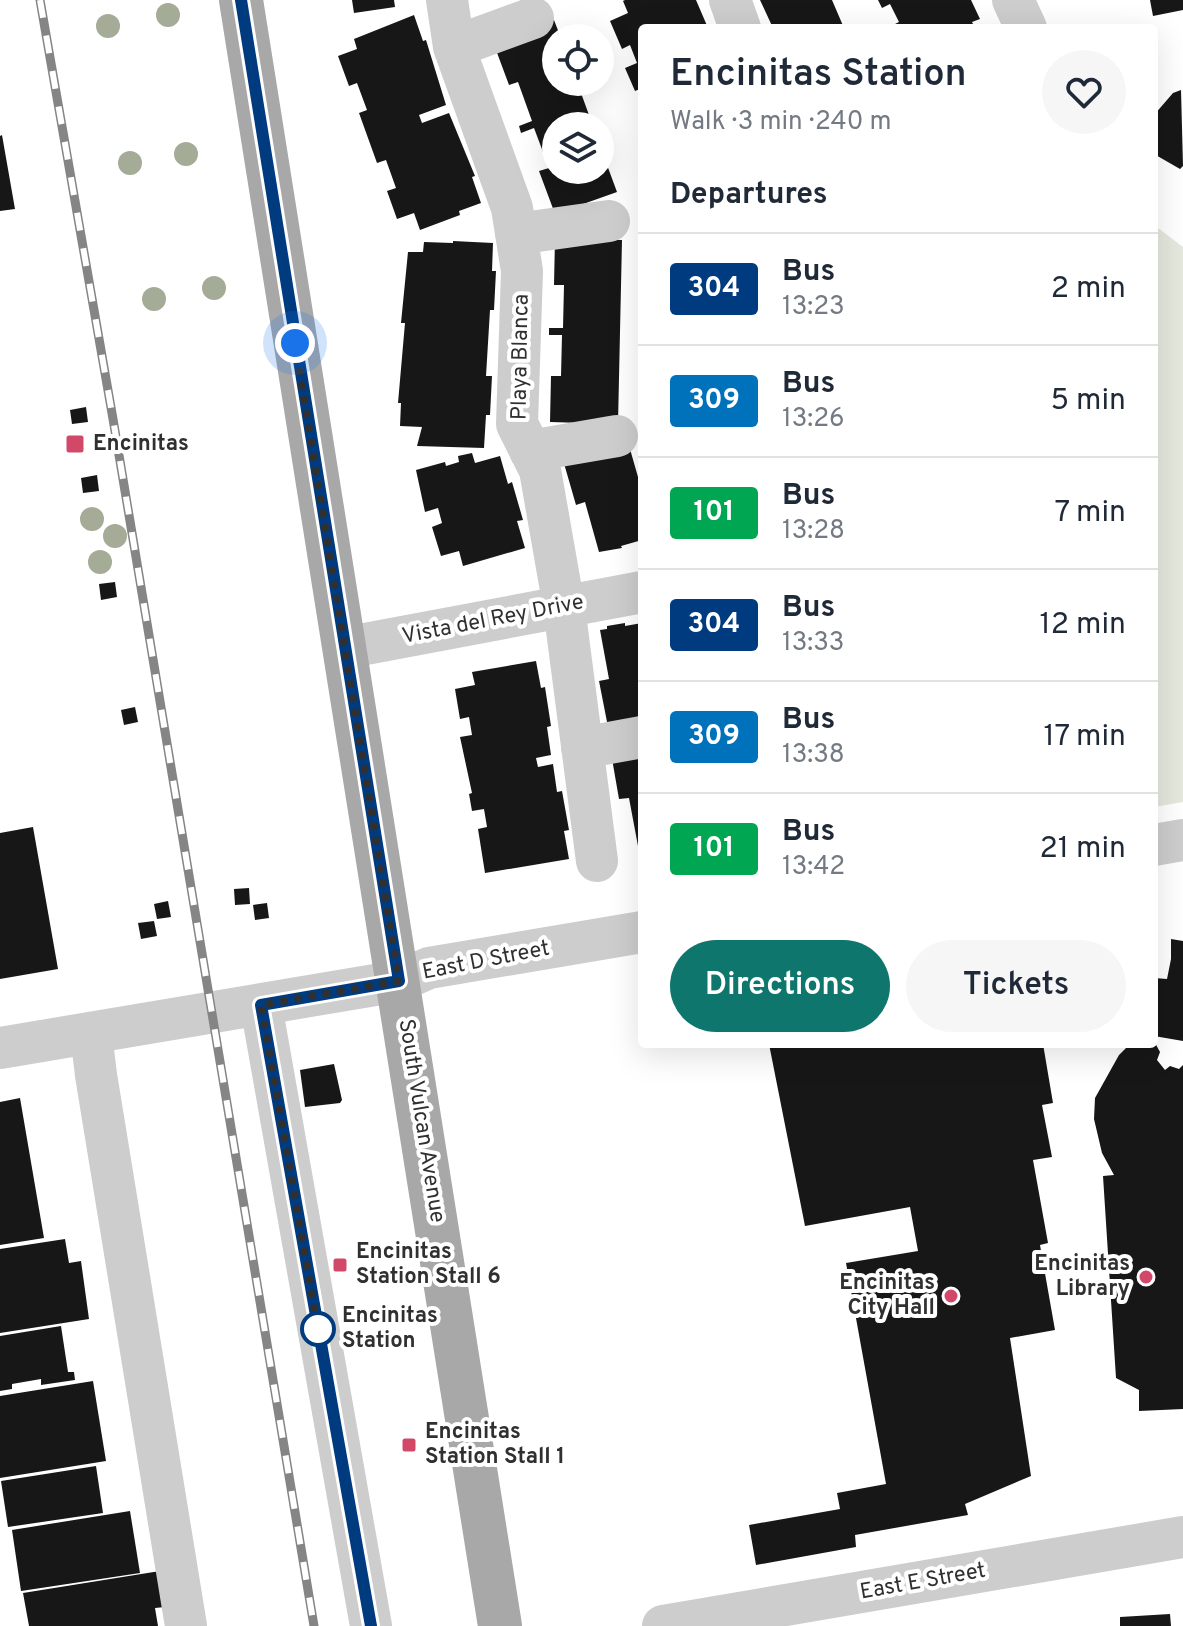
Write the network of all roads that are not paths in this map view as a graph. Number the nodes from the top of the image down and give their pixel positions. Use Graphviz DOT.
graph roads {
  1 [pos="241,0"];
  2 [pos="447,0"];
  3 [pos="730,0"];
  4 [pos="1013,0"];
  5 [pos="533,18"];
  6 [pos="739,24"];
  7 [pos="1024,24"];
  8 [pos="454,47"];
  9 [pos="609,221"];
  10 [pos="516,234"];
  11 [pos="617,436"];
  12 [pos="530,451"];
  13 [pos="638,593"];
  14 [pos="564,607"];
  15 [pos="344,648"];
  16 [pos="638,738"];
  17 [pos="582,748"];
  18 [pos="1183,840"];
  19 [pos="1158,844"];
  20 [pos="597,861"];
  21 [pos="638,933"];
  22 [pos="399,981"];
  23 [pos="261,1005"];
  24 [pos="91,1033"];
  25 [pos="0,1048"];
  26 [pos="1183,1537"];
  27 [pos="672,1625"];
  28 [pos="186,1626"];
  29 [pos="371,1626"];
  30 [pos="500,1626"];
  1 -- 15 [label="main road, South Vulcan Avenue"];
  2 -- 8 [label="street, Playa Blanca"];
  3 -- 6 [label="street"];
  4 -- 7 [label="street"];
  5 -- 8 [label="street"];
  8 -- 10 [label="street, Playa Blanca"];
  9 -- 10 [label="street"];
  10 -- 12 [label="street, Playa Blanca"];
  11 -- 12 [label="street"];
  12 -- 14 [label="street, Playa Blanca"];
  13 -- 14 [label="street, Vista del Rey Drive"];
  14 -- 15 [label="street, Vista del Rey Drive"];
  14 -- 17 [label="street, Playa Blanca"];
  15 -- 22 [label="main road, South Vulcan Avenue"];
  16 -- 17 [label="street"];
  17 -- 20 [label="street, Playa Blanca"];
  18 -- 19 [label="street"];
  21 -- 22 [label="street, East D Street"];
  22 -- 23 [label="street, East D Street"];
  22 -- 30 [label="main road, South Vulcan Avenue"];
  23 -- 24 [label="street, East D Street"];
  23 -- 29 [label="street"];
  24 -- 25 [label="street, East D Street"];
  24 -- 28 [label="street"];
  26 -- 27 [label="street, East E Street"];
}
